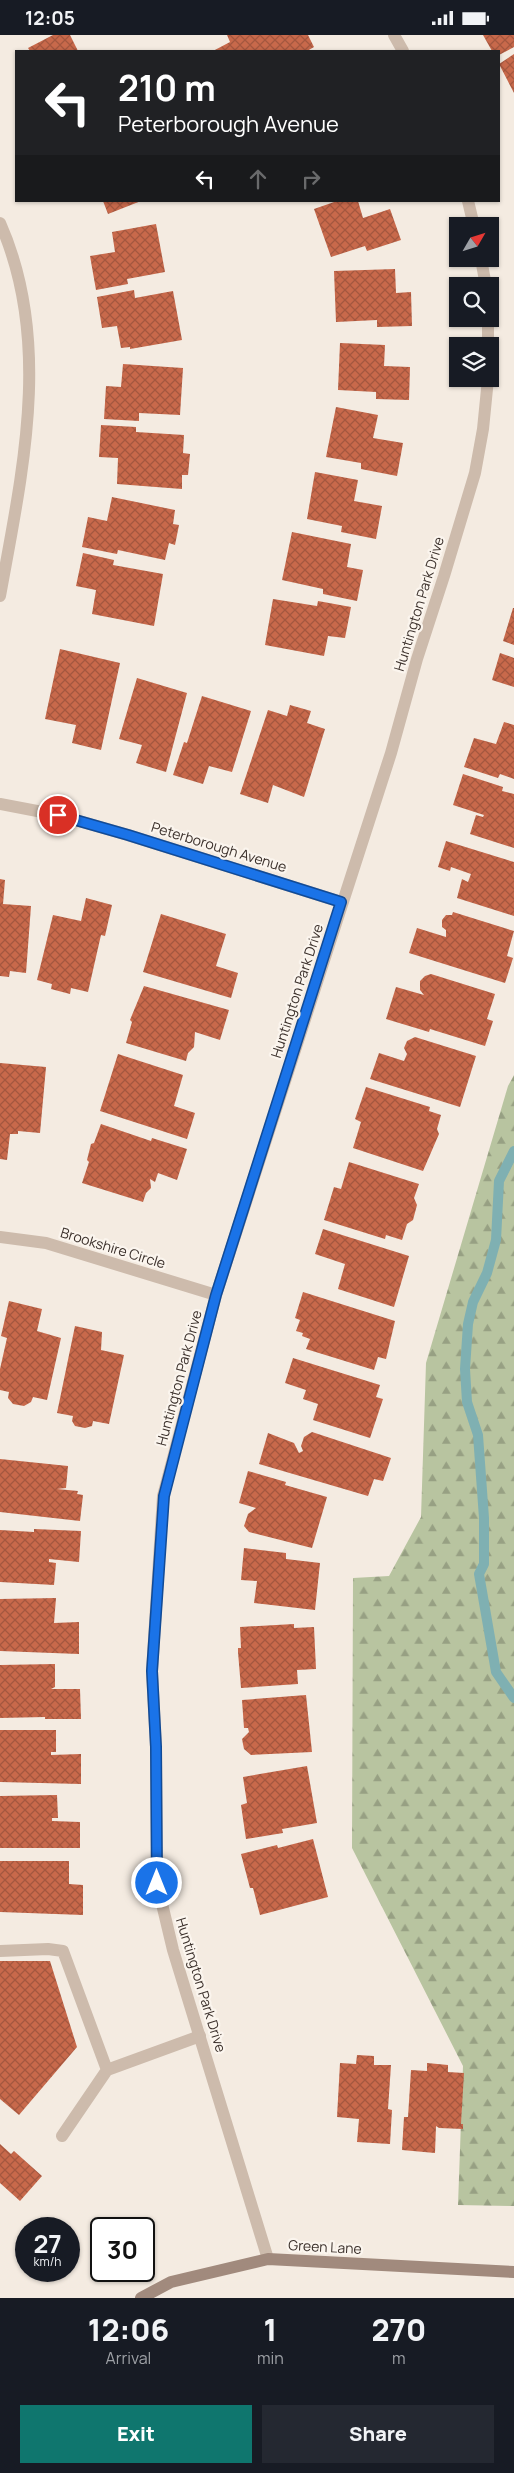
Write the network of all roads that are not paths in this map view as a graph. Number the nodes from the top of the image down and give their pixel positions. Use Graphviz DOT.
graph roads {
  1 [pos="394,35"];
  2 [pos="402,50"];
  3 [pos="468,202"];
  4 [pos="472,217"];
  5 [pos="0,223"];
  6 [pos="487,387"];
  7 [pos="0,596"];
  8 [pos="0,804"];
  9 [pos="341,902"];
  10 [pos="0,1237"];
  11 [pos="216,1295"];
  12 [pos="0,1951"];
  13 [pos="200,2036"];
  14 [pos="107,2070"];
  15 [pos="62,2136"];
  16 [pos="268,2259"];
  17 [pos="514,2272"];
  18 [pos="141,2298"];
  1 -- 2 [label="street"];
  3 -- 4 [label="street"];
  5 -- 7 [label="street"];
  6 -- 9 [label="street, Huntington Park Drive"];
  8 -- 9 [label="street, Peterborough Avenue"];
  9 -- 11 [label="street, Huntington Park Drive"];
  10 -- 11 [label="street, Brookshire Circle"];
  11 -- 13 [label="street, Huntington Park Drive"];
  12 -- 14 [label="street"];
  13 -- 14 [label="street"];
  13 -- 16 [label="street, Huntington Park Drive"];
  14 -- 15 [label="street"];
  16 -- 17 [label="street, Green Lane"];
  16 -- 18 [label="street, Green Lane"];
}
